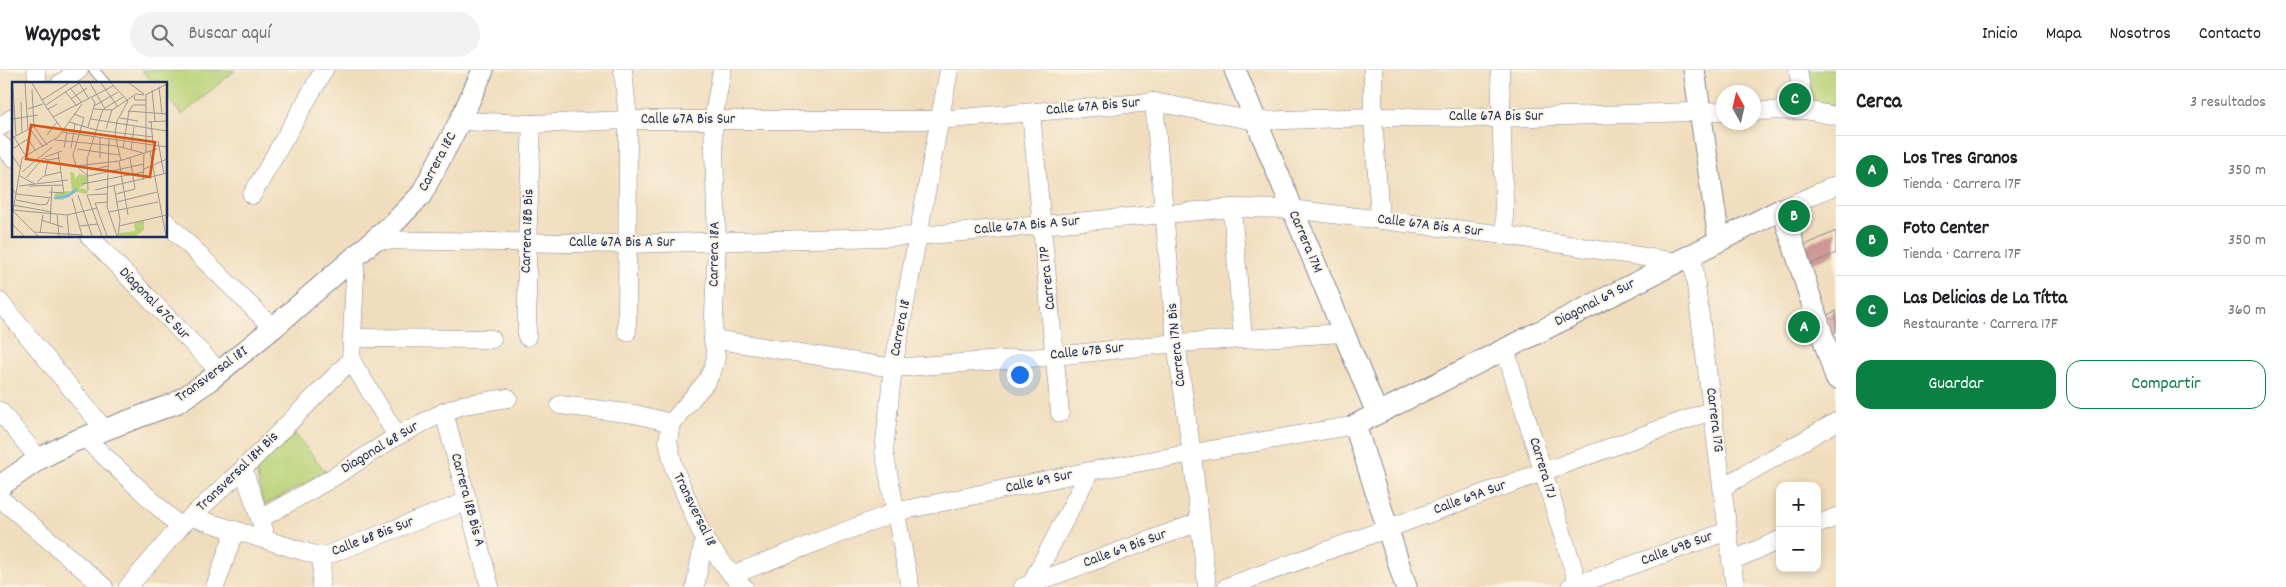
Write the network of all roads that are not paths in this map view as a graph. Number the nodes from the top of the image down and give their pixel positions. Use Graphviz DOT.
graph roads {
  1 [pos="80,70"];
  2 [pos="94,70"];
  3 [pos="324,70"];
  4 [pos="623,70"];
  5 [pos="722,70"];
  6 [pos="948,70"];
  7 [pos="1235,70"];
  8 [pos="1373,70"];
  9 [pos="1500,70"];
  10 [pos="1694,70"];
  11 [pos="1798,70"];
  12 [pos="474,74"];
  13 [pos="63,82"];
  14 [pos="104,82"];
  15 [pos="1154,102"];
  16 [pos="1805,110"];
  17 [pos="1716,111"];
  18 [pos="1761,111"];
  19 [pos="1031,112"];
  20 [pos="1700,112"];
  21 [pos="1374,116"];
  22 [pos="1836,116"];
  23 [pos="12,118"];
  24 [pos="1501,118"];
  25 [pos="628,120"];
  26 [pos="713,120"];
  27 [pos="938,120"];
  28 [pos="460,121"];
  29 [pos="1256,121"];
  30 [pos="532,124"];
  31 [pos="0,127"];
  32 [pos="0,144"];
  33 [pos="12,156"];
  34 [pos="1836,185"];
  35 [pos="252,195"];
  36 [pos="1232,208"];
  37 [pos="1291,209"];
  38 [pos="1782,209"];
  39 [pos="1165,214"];
  40 [pos="1380,220"];
  41 [pos="168,224"];
  42 [pos="1043,225"];
  43 [pos="918,236"];
  44 [pos="1505,236"];
  45 [pos="91,238"];
  46 [pos="373,240"];
  47 [pos="1719,240"];
  48 [pos="717,242"];
  49 [pos="527,243"];
  50 [pos="628,244"];
  51 [pos="356,254"];
  52 [pos="1684,258"];
  53 [pos="0,302"];
  54 [pos="273,328"];
  55 [pos="627,332"];
  56 [pos="1344,333"];
  57 [pos="527,337"];
  58 [pos="353,338"];
  59 [pos="492,339"];
  60 [pos="713,339"];
  61 [pos="1243,339"];
  62 [pos="1176,343"];
  63 [pos="1505,349"];
  64 [pos="1056,356"];
  65 [pos="351,360"];
  66 [pos="893,368"];
  67 [pos="220,372"];
  68 [pos="1836,378"];
  69 [pos="508,398"];
  70 [pos="560,405"];
  71 [pos="1713,410"];
  72 [pos="0,411"];
  73 [pos="444,412"];
  74 [pos="1060,413"];
  75 [pos="1378,413"];
  76 [pos="1836,422"];
  77 [pos="670,423"];
  78 [pos="1355,425"];
  79 [pos="105,430"];
  80 [pos="397,436"];
  81 [pos="84,437"];
  82 [pos="1192,454"];
  83 [pos="39,459"];
  84 [pos="243,469"];
  85 [pos="1090,470"];
  86 [pos="1543,471"];
  87 [pos="0,486"];
  88 [pos="1723,486"];
  89 [pos="0,498"];
  90 [pos="468,501"];
  91 [pos="895,512"];
  92 [pos="1836,517"];
  93 [pos="260,519"];
  94 [pos="185,522"];
  95 [pos="1199,522"];
  96 [pos="1821,523"];
  97 [pos="1388,528"];
  98 [pos="235,530"];
  99 [pos="1728,531"];
  100 [pos="704,539"];
  101 [pos="268,541"];
  102 [pos="1776,542"];
  103 [pos="322,557"];
  104 [pos="1731,561"];
  105 [pos="738,581"];
  106 [pos="1027,586"];
  107 [pos="1575,586"];
  108 [pos="104,587"];
  109 [pos="128,587"];
  110 [pos="215,587"];
  111 [pos="321,587"];
  112 [pos="490,587"];
  113 [pos="695,587"];
  114 [pos="910,587"];
  115 [pos="1207,587"];
  116 [pos="1227,587"];
  117 [pos="1406,587"];
  118 [pos="1735,587"];
  1 -- 13 [label="street"];
  2 -- 14 [label="lane"];
  3 -- 35 [label="street"];
  4 -- 25 [label="street"];
  5 -- 26 [label="street, Carrera 18A"];
  6 -- 27 [label="street, Carrera 18"];
  7 -- 29 [label="street, Carrera 17M"];
  8 -- 21 [label="street"];
  9 -- 24 [label="street"];
  10 -- 20 [label="street"];
  11 -- 16 [label="street"];
  12 -- 28 [label="street, Carrera 18C"];
  15 -- 19 [label="street, Calle 67A Bis Sur"];
  15 -- 29 [label="street, Calle 67A Bis Sur"];
  15 -- 39 [label="street, Carrera 17N Bis"];
  16 -- 18 [label="street"];
  16 -- 22 [label="street"];
  17 -- 20 [label="street, Calle 67A Bis Sur"];
  19 -- 27 [label="street, Calle 67A Bis Sur"];
  19 -- 42 [label="street, Carrera 17P"];
  20 -- 24 [label="street, Calle 67A Bis Sur"];
  20 -- 47 [label="street"];
  21 -- 24 [label="street, Calle 67A Bis Sur"];
  21 -- 29 [label="street, Calle 67A Bis Sur"];
  21 -- 40 [label="street"];
  23 -- 31 [label="street"];
  24 -- 44 [label="street"];
  25 -- 26 [label="street, Calle 67A Bis Sur"];
  25 -- 30 [label="street, Calle 67A Bis Sur"];
  25 -- 50 [label="street"];
  26 -- 27 [label="street, Calle 67A Bis Sur"];
  26 -- 48 [label="street, Carrera 18A"];
  27 -- 43 [label="street, Carrera 18"];
  28 -- 30 [label="street, Calle 67A Bis Sur"];
  28 -- 46 [label="street, Carrera 18C"];
  29 -- 37 [label="street, Carrera 17M"];
  30 -- 49 [label="street, Carrera 18B Bis"];
  32 -- 33 [label="street"];
  34 -- 38 [label="street, Diagonal 69 Sur"];
  36 -- 37 [label="street, Calle 67A Bis A Sur"];
  36 -- 39 [label="street, Calle 67A Bis A Sur"];
  36 -- 61 [label="street"];
  37 -- 40 [label="street, Calle 67A Bis A Sur"];
  37 -- 56 [label="street, Carrera 17M"];
  38 -- 47 [label="street, Diagonal 69 Sur"];
  38 -- 68 [label="street"];
  39 -- 42 [label="street, Calle 67A Bis A Sur"];
  39 -- 62 [label="street, Carrera 17N Bis"];
  40 -- 44 [label="street, Calle 67A Bis A Sur"];
  41 -- 54 [label="street"];
  42 -- 43 [label="street, Calle 67A Bis A Sur"];
  42 -- 64 [label="street, Carrera 17P"];
  43 -- 48 [label="street, Calle 67A Bis A Sur"];
  43 -- 66 [label="street, Carrera 18"];
  44 -- 52 [label="street, Calle 67A Bis A Sur"];
  45 -- 67 [label="street, Diagonal 67C Sur"];
  46 -- 49 [label="street, Calle 67A Bis A Sur"];
  46 -- 51 [label="street, Transversal 18I"];
  47 -- 52 [label="street, Diagonal 69 Sur"];
  48 -- 50 [label="street, Calle 67A Bis A Sur"];
  48 -- 60 [label="street, Carrera 18A"];
  49 -- 50 [label="street, Calle 67A Bis A Sur"];
  49 -- 57 [label="street, Carrera 18B Bis"];
  50 -- 55 [label="street"];
  51 -- 54 [label="street, Transversal 18I"];
  51 -- 58 [label="street"];
  52 -- 63 [label="street, Diagonal 69 Sur"];
  52 -- 71 [label="street, Carrera 17G"];
  53 -- 79 [label="street"];
  54 -- 67 [label="street, Transversal 18I"];
  56 -- 61 [label="street, Calle 67B Sur"];
  56 -- 75 [label="street, Carrera 17M"];
  58 -- 59 [label="street"];
  58 -- 65 [label="street"];
  60 -- 66 [label="street, Calle 67B Sur"];
  60 -- 77 [label="street, Carrera 18A"];
  61 -- 62 [label="street, Calle 67B Sur"];
  62 -- 64 [label="street, Calle 67B Sur"];
  62 -- 82 [label="street, Carrera 17N Bis"];
  63 -- 75 [label="street, Diagonal 69 Sur"];
  63 -- 86 [label="street, Carrera 17J"];
  64 -- 66 [label="street, Calle 67B Sur"];
  64 -- 74 [label="street, Carrera 17P"];
  65 -- 80 [label="street"];
  65 -- 84 [label="street, Transversal 18H Bis"];
  66 -- 91 [label="street, Carrera 18"];
  67 -- 79 [label="street, Transversal 18I"];
  69 -- 73 [label="street, Diagonal 68 Sur"];
  70 -- 77 [label="street"];
  71 -- 86 [label="street, Calle 69A Sur"];
  71 -- 88 [label="street, Carrera 17G"];
  72 -- 83 [label="street"];
  73 -- 80 [label="street, Diagonal 68 Sur"];
  73 -- 90 [label="street, Carrera 18B Bis A"];
  75 -- 78 [label="street, Diagonal 69 Sur"];
  76 -- 88 [label="street"];
  77 -- 100 [label="street, Transversal 18"];
  78 -- 82 [label="street, Calle 69 Sur"];
  78 -- 97 [label="street"];
  79 -- 81 [label="street, Transversal 18I"];
  80 -- 93 [label="street, Diagonal 68 Sur"];
  81 -- 83 [label="street, Transversal 18I"];
  81 -- 94 [label="street"];
  82 -- 85 [label="street, Calle 69 Sur"];
  82 -- 95 [label="street, Carrera 17N Bis"];
  83 -- 87 [label="street, Transversal 18I"];
  84 -- 93 [label="street"];
  84 -- 94 [label="street, Transversal 18H Bis"];
  85 -- 91 [label="street, Calle 69 Sur"];
  85 -- 106 [label="street"];
  86 -- 97 [label="street, Calle 69A Sur"];
  86 -- 107 [label="street, Carrera 17J"];
  88 -- 99 [label="street, Carrera 17G"];
  89 -- 108 [label="street"];
  90 -- 103 [label="street, Calle 68 Bis Sur"];
  90 -- 112 [label="street, Carrera 18B Bis A"];
  91 -- 105 [label="street, Calle 69 Sur"];
  91 -- 114 [label="street, Carrera 18"];
  92 -- 96 [label="street"];
  93 -- 101 [label="street"];
  94 -- 98 [label="street, Calle 68 Bis Sur"];
  94 -- 109 [label="street, Transversal 18H Bis"];
  95 -- 106 [label="street, Calle 69 Bis Sur"];
  95 -- 115 [label="street, Carrera 17N Bis"];
  97 -- 116 [label="street, Calle 69A Sur"];
  97 -- 117 [label="street"];
  98 -- 101 [label="street, Calle 68 Bis Sur"];
  98 -- 110 [label="street"];
  99 -- 104 [label="street, Carrera 17G"];
  99 -- 107 [label="street, Calle 69B Sur"];
  100 -- 105 [label="street, Transversal 18"];
  100 -- 113 [label="street"];
  101 -- 103 [label="street, Calle 68 Bis Sur"];
  102 -- 104 [label="street"];
  103 -- 111 [label="street"];
  104 -- 118 [label="street, Carrera 17G"];
}
